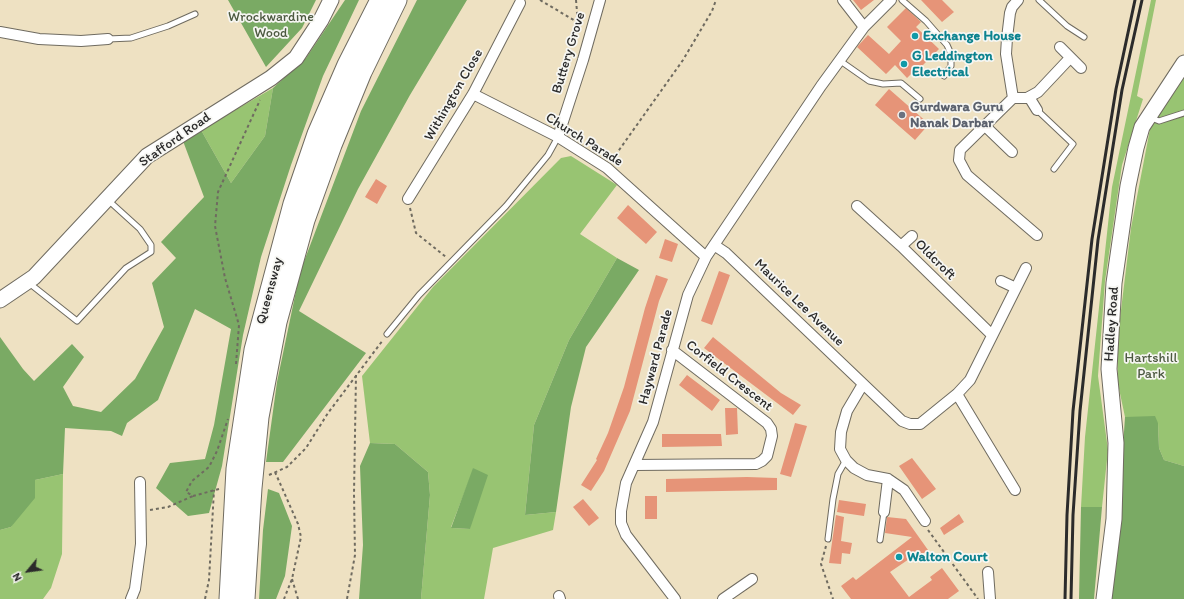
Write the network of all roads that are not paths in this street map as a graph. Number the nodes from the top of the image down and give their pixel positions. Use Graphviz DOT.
graph roads {
  1 [pos="331,0"];
  2 [pos="380,0"];
  3 [pos="397,0"];
  4 [pos="600,0"];
  5 [pos="843,0"];
  6 [pos="891,0"];
  7 [pos="902,0"];
  8 [pos="1018,0"];
  9 [pos="1039,0"];
  10 [pos="520,3"];
  11 [pos="194,14"];
  12 [pos="864,27"];
  13 [pos="0,32"];
  14 [pos="1084,37"];
  15 [pos="108,39"];
  16 [pos="97,40"];
  17 [pos="1060,47"];
  18 [pos="97,51"];
  19 [pos="1070,58"];
  20 [pos="839,60"];
  21 [pos="1184,63"];
  22 [pos="1081,68"];
  23 [pos="944,76"];
  24 [pos="473,94"];
  25 [pos="1029,97"];
  26 [pos="1013,98"];
  27 [pos="920,99"];
  28 [pos="1038,110"];
  29 [pos="1184,113"];
  30 [pos="1148,116"];
  31 [pos="985,126"];
  32 [pos="558,138"];
  33 [pos="1012,152"];
  34 [pos="1054,169"];
  35 [pos="408,199"];
  36 [pos="108,200"];
  37 [pos="857,206"];
  38 [pos="1037,235"];
  39 [pos="912,236"];
  40 [pos="714,244"];
  41 [pos="902,246"];
  42 [pos="706,257"];
  43 [pos="1026,268"];
  44 [pos="1001,281"];
  45 [pos="28,282"];
  46 [pos="1016,288"];
  47 [pos="0,300"];
  48 [pos="387,334"];
  49 [pos="992,335"];
  50 [pos="672,350"];
  51 [pos="863,384"];
  52 [pos="957,394"];
  53 [pos="846,460"];
  54 [pos="634,465"];
  55 [pos="888,479"];
  56 [pos="140,482"];
  57 [pos="1015,490"];
  58 [pos="884,512"];
  59 [pos="925,521"];
  60 [pos="828,539"];
  61 [pos="880,540"];
  62 [pos="988,572"];
  63 [pos="752,579"];
  64 [pos="131,599"];
  65 [pos="229,599"];
  66 [pos="245,599"];
  67 [pos="675,599"];
  68 [pos="723,599"];
  69 [pos="990,599"];
  70 [pos="1104,599"];
  1 -- 36 [label="street, Stafford Road"];
  2 -- 65 [label="highway, Queensway"];
  3 -- 66 [label="highway, Queensway"];
  4 -- 32 [label="street, Buttery Grove"];
  5 -- 12 [label="street"];
  6 -- 12 [label="street"];
  7 -- 23 [label="lane"];
  8 -- 26 [label="street"];
  9 -- 14 [label="lane"];
  10 -- 24 [label="street, Withington Close"];
  11 -- 15 [label="lane"];
  12 -- 20 [label="street"];
  13 -- 16 [label="street"];
  15 -- 16 [label="street"];
  16 -- 18 [label="street"];
  17 -- 19 [label="street"];
  19 -- 22 [label="street"];
  19 -- 25 [label="street"];
  20 -- 27 [label="lane"];
  20 -- 40 [label="street"];
  21 -- 30 [label="street, Hadley Road"];
  24 -- 32 [label="street, Church Parade"];
  24 -- 35 [label="street, Withington Close"];
  25 -- 26 [label="street"];
  25 -- 28 [label="street"];
  26 -- 31 [label="street"];
  28 -- 34 [label="lane"];
  29 -- 30 [label="lane"];
  30 -- 70 [label="street, Hadley Road"];
  31 -- 33 [label="street"];
  31 -- 38 [label="street"];
  32 -- 42 [label="street, Church Parade"];
  32 -- 48 [label="lane"];
  36 -- 45 [label="street, Stafford Road"];
  36 -- 45 [label="lane"];
  37 -- 41 [label="street, Oldcroft"];
  39 -- 41 [label="street"];
  40 -- 42 [label="street, Hayward Parade"];
  40 -- 51 [label="street, Maurice Lee Avenue"];
  41 -- 49 [label="street, Oldcroft"];
  42 -- 50 [label="street, Hayward Parade"];
  43 -- 46 [label="street"];
  44 -- 46 [label="street"];
  45 -- 47 [label="street, Stafford Road"];
  46 -- 49 [label="street"];
  49 -- 52 [label="street"];
  50 -- 54 [label="street, Hayward Parade"];
  50 -- 54 [label="street, Corfield Crescent"];
  51 -- 52 [label="street"];
  51 -- 53 [label="street"];
  52 -- 57 [label="street"];
  53 -- 55 [label="street"];
  53 -- 60 [label="lane"];
  54 -- 67 [label="street, Hayward Parade"];
  55 -- 58 [label="street"];
  55 -- 59 [label="street"];
  56 -- 64 [label="street"];
  58 -- 61 [label="lane"];
  62 -- 69 [label="street"];
  63 -- 68 [label="street"];
}
